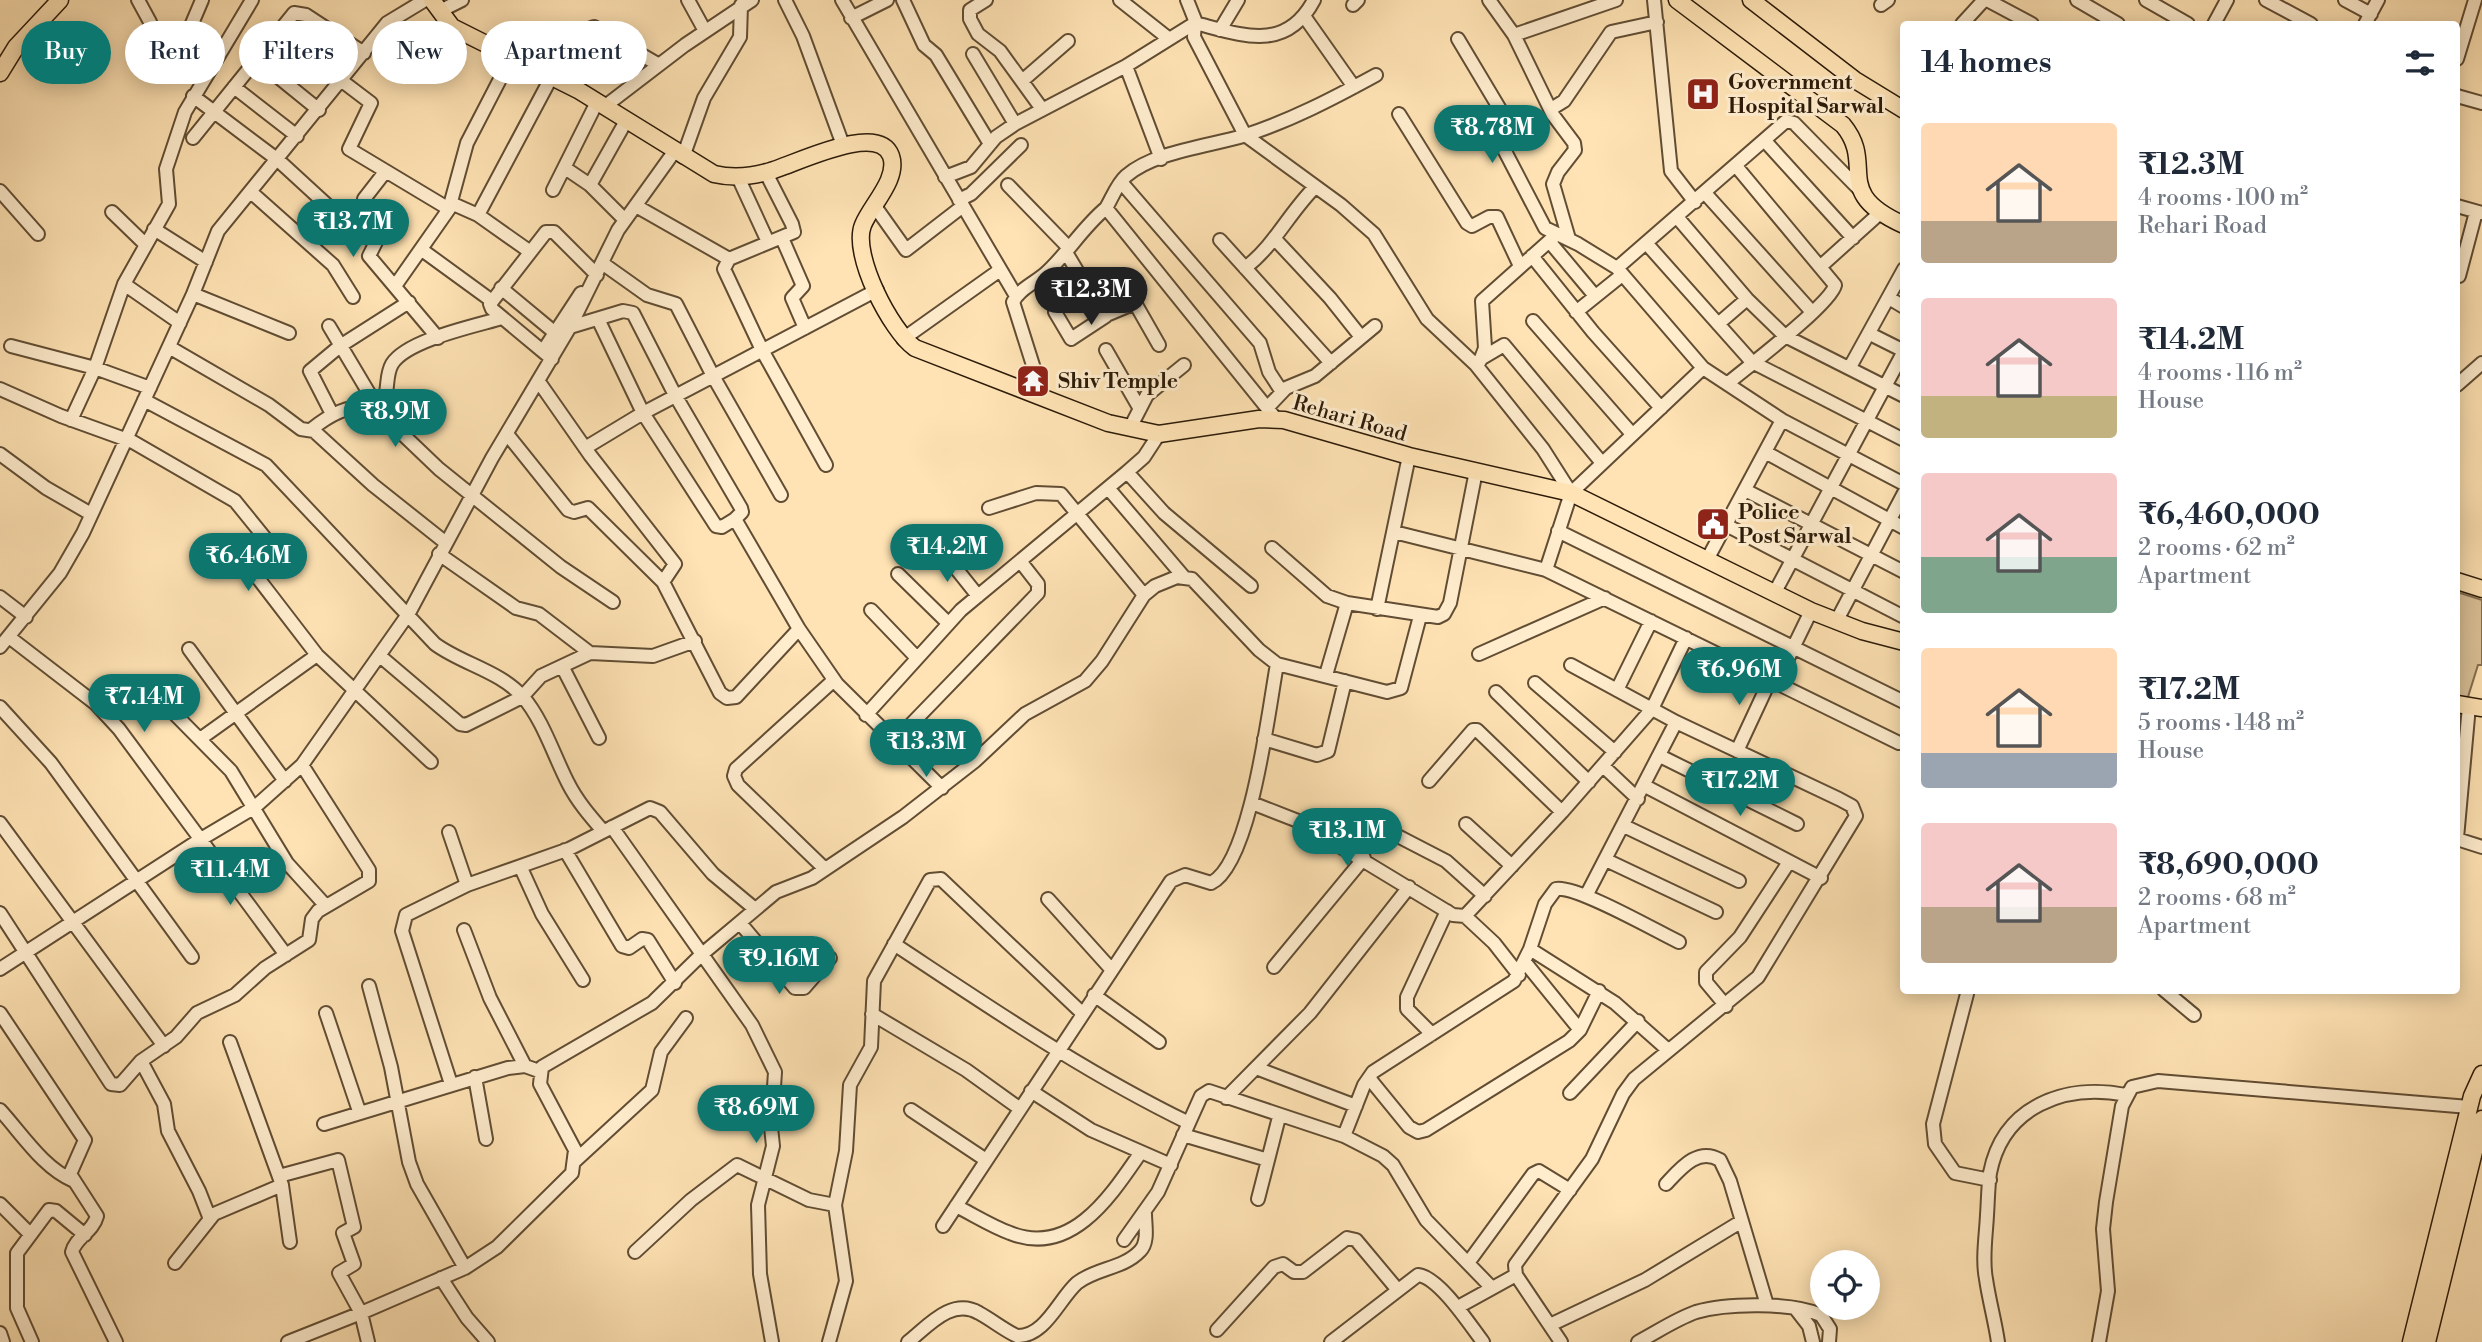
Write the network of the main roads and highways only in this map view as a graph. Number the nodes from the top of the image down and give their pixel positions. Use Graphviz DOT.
graph roads {
  1 [pos="60,0"];
  2 [pos="1677,0"];
  3 [pos="1751,0"];
  4 [pos="436,6"];
  5 [pos="0,73"];
  6 [pos="1900,108"];
  7 [pos="1900,223"];
  8 [pos="2460,582"];
  9 [pos="2482,589"];
  10 [pos="1900,641"];
  11 [pos="2482,1074"];
  12 [pos="2482,1119"];
  13 [pos="2411,1342"];
  14 [pos="2427,1342"];
  1 -- 5 [label="main road"];
  2 -- 7 [label="main road"];
  3 -- 6 [label="main road"];
  4 -- 10 [label="main road, Rehari Road"];
  8 -- 9 [label="main road"];
  11 -- 13 [label="main road"];
  12 -- 14 [label="main road"];
}
